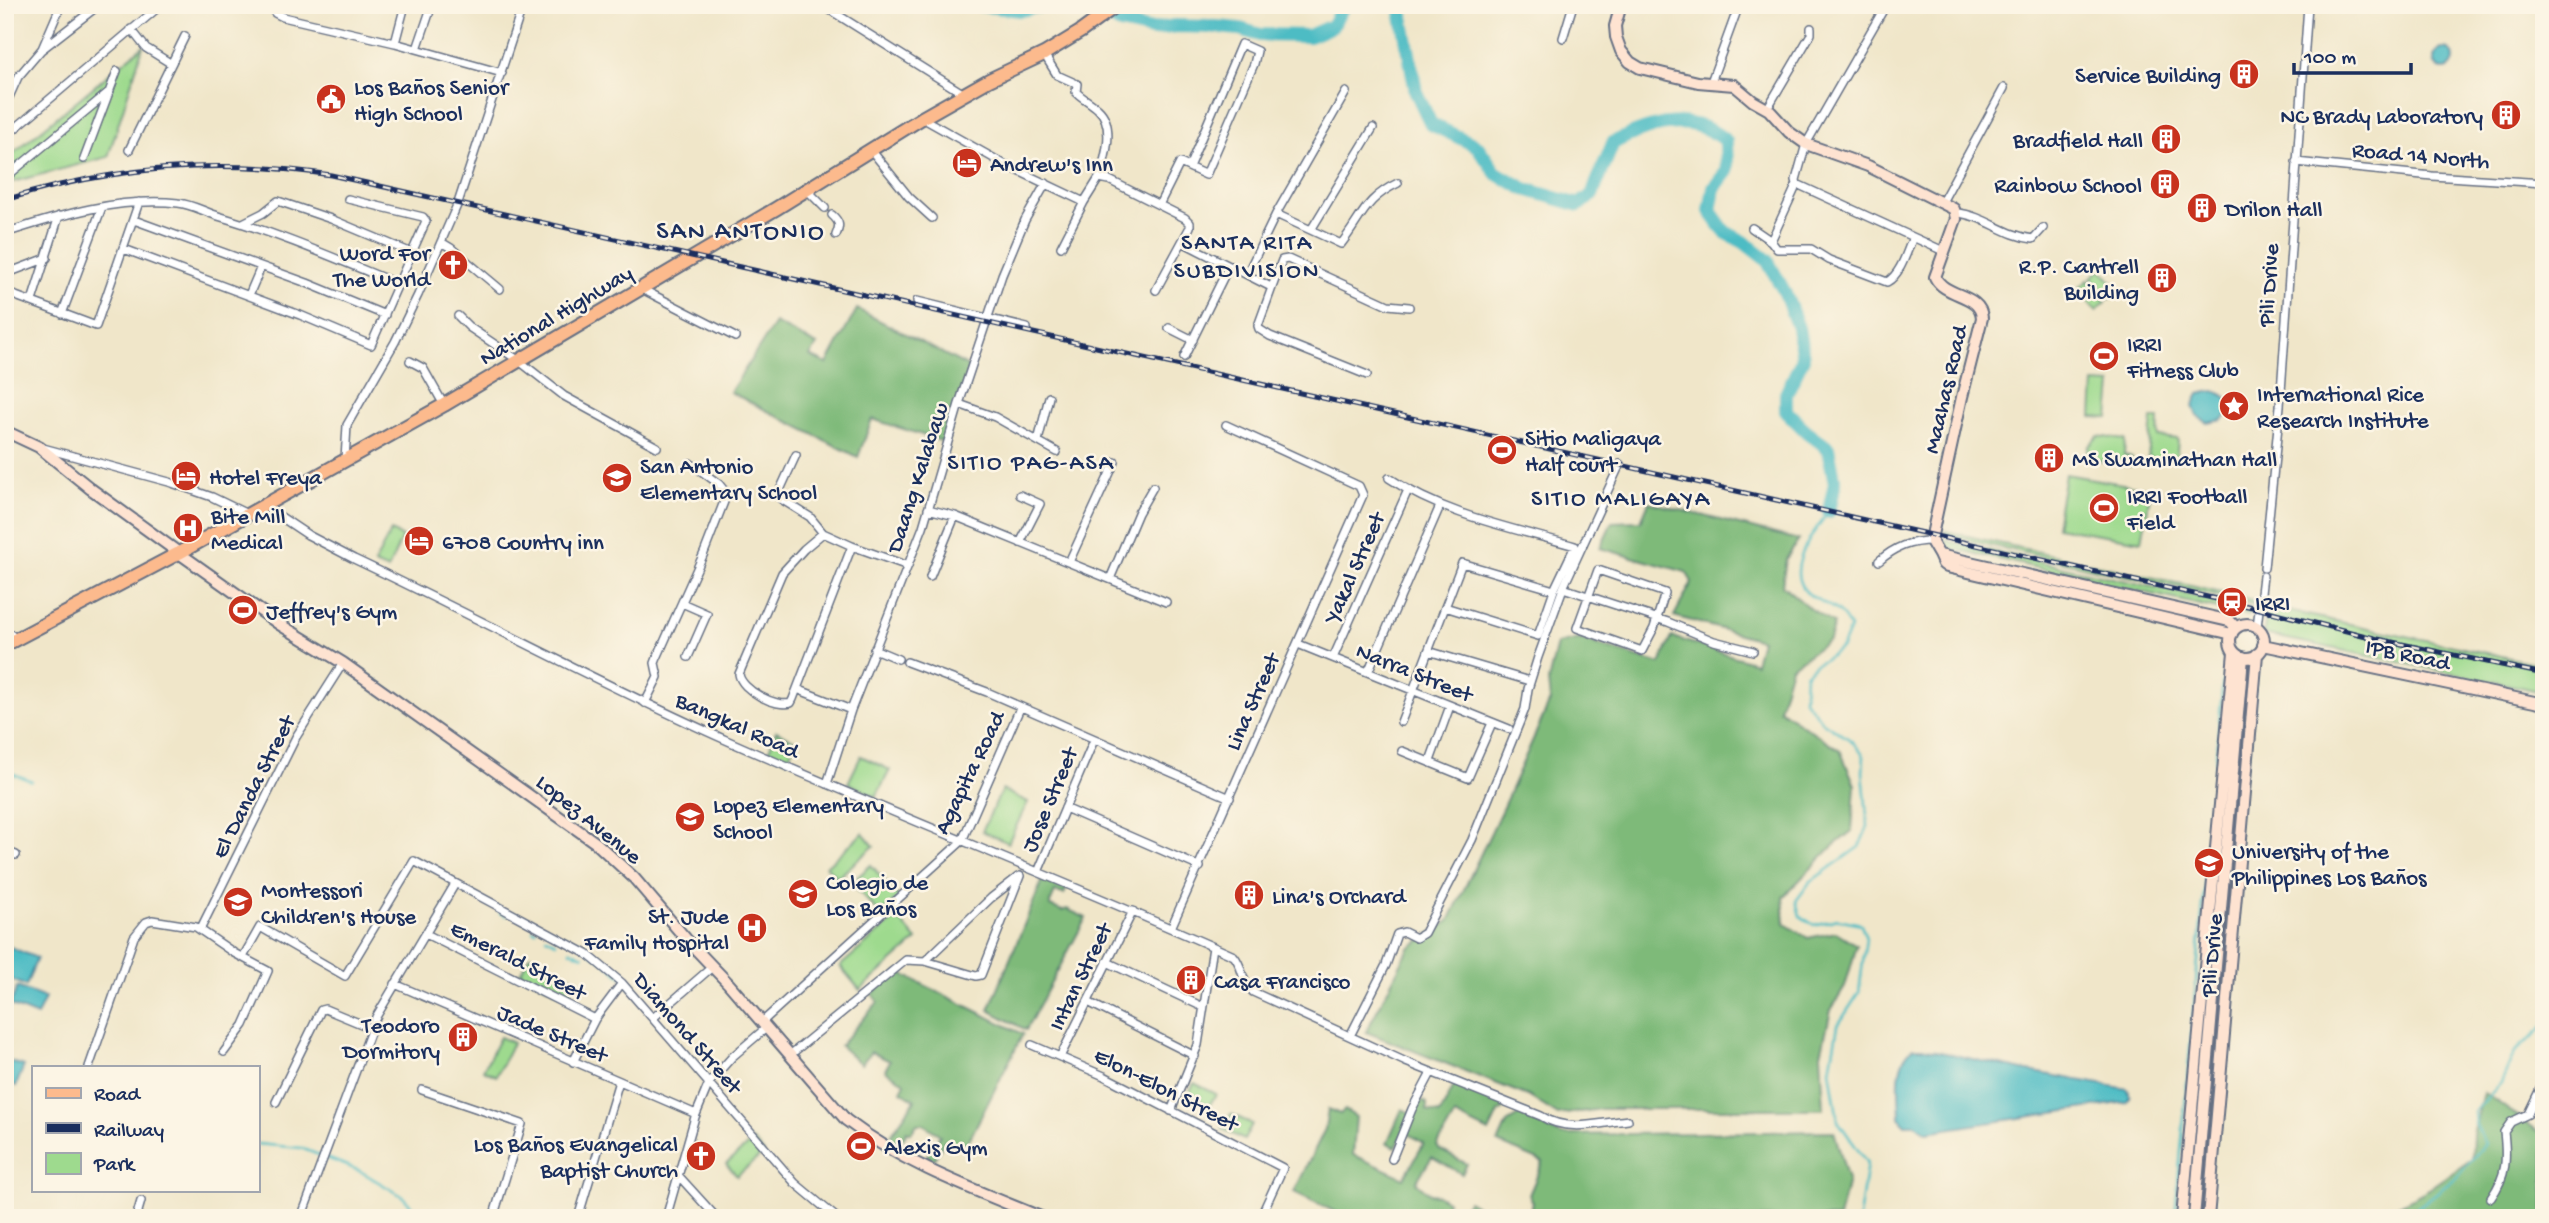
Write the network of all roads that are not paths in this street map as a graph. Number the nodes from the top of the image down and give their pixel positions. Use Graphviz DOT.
graph roads {
  1 [pos="61,5"];
  2 [pos="99,5"];
  3 [pos="161,5"];
  4 [pos="269,5"];
  5 [pos="432,5"];
  6 [pos="523,5"];
  7 [pos="822,5"];
  8 [pos="1573,5"];
  9 [pos="1621,5"];
  10 [pos="1739,5"];
  11 [pos="1886,5"];
  12 [pos="2308,5"];
  13 [pos="404,6"];
  14 [pos="1113,9"];
  15 [pos="1811,28"];
  16 [pos="131,29"];
  17 [pos="185,36"];
  18 [pos="1563,38"];
  19 [pos="395,43"];
  20 [pos="417,49"];
  21 [pos="41,50"];
  22 [pos="1044,54"];
  23 [pos="170,63"];
  24 [pos="117,71"];
  25 [pos="502,73"];
  26 [pos="1711,82"];
  27 [pos="2004,88"];
  28 [pos="110,91"];
  29 [pos="1346,92"];
  30 [pos="965,95"];
  31 [pos="5,106"];
  32 [pos="1767,109"];
  33 [pos="922,118"];
  34 [pos="1373,128"];
  35 [pos="5,136"];
  36 [pos="1807,144"];
  37 [pos="129,150"];
  38 [pos="871,150"];
  39 [pos="84,159"];
  40 [pos="2295,162"];
  41 [pos="1189,167"];
  42 [pos="5,178"];
  43 [pos="1099,178"];
  44 [pos="1046,183"];
  45 [pos="1398,183"];
  46 [pos="2544,183"];
  47 [pos="1797,184"];
  48 [pos="807,190"];
  49 [pos="348,199"];
  50 [pos="139,202"];
  51 [pos="1084,202"];
  52 [pos="1942,202"];
  53 [pos="1159,205"];
  54 [pos="102,206"];
  55 [pos="825,208"];
  56 [pos="1957,213"];
  57 [pos="1276,214"];
  58 [pos="832,215"];
  59 [pos="59,216"];
  60 [pos="932,218"];
  61 [pos="134,219"];
  62 [pos="243,223"];
  63 [pos="1752,228"];
  64 [pos="2043,228"];
  65 [pos="1311,230"];
  66 [pos="5,233"];
  67 [pos="836,235"];
  68 [pos="1913,237"];
  69 [pos="1771,241"];
  70 [pos="441,242"];
  71 [pos="1182,242"];
  72 [pos="1062,247"];
  73 [pos="1939,249"];
  74 [pos="124,250"];
  75 [pos="412,253"];
  76 [pos="47,258"];
  77 [pos="1229,266"];
  78 [pos="261,267"];
  79 [pos="5,274"];
  80 [pos="1247,274"];
  81 [pos="398,284"];
  82 [pos="640,288"];
  83 [pos="1271,288"];
  84 [pos="500,289"];
  85 [pos="1156,290"];
  86 [pos="5,292"];
  87 [pos="249,296"];
  88 [pos="32,301"];
  89 [pos="917,301"];
  90 [pos="1409,307"];
  91 [pos="62,314"];
  92 [pos="385,315"];
  93 [pos="458,316"];
  94 [pos="988,318"];
  95 [pos="1027,328"];
  96 [pos="1169,328"];
  97 [pos="735,337"];
  98 [pos="1192,340"];
  99 [pos="1184,357"];
  100 [pos="518,360"];
  101 [pos="410,361"];
  102 [pos="1367,375"];
  103 [pos="1049,397"];
  104 [pos="959,404"];
  105 [pos="444,405"];
  106 [pos="1226,425"];
  107 [pos="5,431"];
  108 [pos="1038,441"];
  109 [pos="39,447"];
  110 [pos="657,447"];
  111 [pos="1057,452"];
  112 [pos="796,455"];
  113 [pos="345,460"];
  114 [pos="1115,462"];
  115 [pos="690,463"];
  116 [pos="1620,464"];
  117 [pos="1389,478"];
  118 [pos="1153,487"];
  119 [pos="1408,491"];
  120 [pos="1020,495"];
  121 [pos="263,505"];
  122 [pos="1440,506"];
  123 [pos="928,509"];
  124 [pos="247,514"];
  125 [pos="956,516"];
  126 [pos="823,533"];
  127 [pos="1932,541"];
  128 [pos="1020,543"];
  129 [pos="852,546"];
  130 [pos="179,553"];
  131 [pos="1879,561"];
  132 [pos="1069,562"];
  133 [pos="908,566"];
  134 [pos="930,577"];
  135 [pos="1110,579"];
  136 [pos="1558,589"];
  137 [pos="1588,598"];
  138 [pos="682,603"];
  139 [pos="1166,603"];
  140 [pos="1445,607"];
  141 [pos="1657,620"];
  142 [pos="2257,627"];
  143 [pos="5,630"];
  144 [pos="2234,631"];
  145 [pos="11,642"];
  146 [pos="1298,644"];
  147 [pos="874,649"];
  148 [pos="2260,649"];
  149 [pos="1753,650"];
  150 [pos="1429,651"];
  151 [pos="2239,654"];
  152 [pos="688,657"];
  153 [pos="1334,658"];
  154 [pos="898,659"];
  155 [pos="907,662"];
  156 [pos="343,663"];
  157 [pos="1368,672"];
  158 [pos="1525,680"];
  159 [pos="797,689"];
  160 [pos="1413,691"];
  161 [pos="645,703"];
  162 [pos="2544,704"];
  163 [pos="1450,706"];
  164 [pos="1020,708"];
  165 [pos="851,710"];
  166 [pos="1401,722"];
  167 [pos="1492,723"];
  168 [pos="1509,729"];
  169 [pos="1094,740"];
  170 [pos="1402,751"];
  171 [pos="1430,761"];
  172 [pos="827,783"];
  173 [pos="1230,797"];
  174 [pos="1065,808"];
  175 [pos="962,841"];
  176 [pos="5,850"];
  177 [pos="16,855"];
  178 [pos="1025,867"];
  179 [pos="1200,867"];
  180 [pos="1038,872"];
  181 [pos="1020,876"];
  182 [pos="456,884"];
  183 [pos="1133,911"];
  184 [pos="1171,928"];
  185 [pos="200,930"];
  186 [pos="426,934"];
  187 [pos="1213,947"];
  188 [pos="243,957"];
  189 [pos="925,961"];
  190 [pos="1107,962"];
  191 [pos="712,967"];
  192 [pos="622,983"];
  193 [pos="394,984"];
  194 [pos="1088,1002"];
  195 [pos="1203,1007"];
  196 [pos="653,1018"];
  197 [pos="595,1019"];
  198 [pos="764,1025"];
  199 [pos="371,1028"];
  200 [pos="1350,1036"];
  201 [pos="1032,1045"];
  202 [pos="225,1052"];
  203 [pos="790,1055"];
  204 [pos="1195,1056"];
  205 [pos="1060,1057"];
  206 [pos="573,1062"];
  207 [pos="89,1066"];
  208 [pos="1431,1073"];
  209 [pos="619,1081"];
  210 [pos="709,1083"];
  211 [pos="2544,1083"];
  212 [pos="422,1090"];
  213 [pos="276,1102"];
  214 [pos="1171,1111"];
  215 [pos="696,1114"];
  216 [pos="1628,1120"];
  217 [pos="1392,1159"];
  218 [pos="677,1174"];
  219 [pos="2491,1198"];
  220 [pos="141,1201"];
  221 [pos="136,1218"];
  222 [pos="301,1218"];
  223 [pos="493,1218"];
  224 [pos="578,1218"];
  225 [pos="666,1218"];
  226 [pos="717,1218"];
  227 [pos="837,1218"];
  228 [pos="1043,1218"];
  229 [pos="1260,1218"];
  230 [pos="2182,1218"];
  231 [pos="2194,1218"];
  232 [pos="2208,1218"];
  1 -- 21 [label="street"];
  2 -- 21 [label="street"];
  3 -- 16 [label="street"];
  4 -- 19 [label="street"];
  5 -- 20 [label="street"];
  6 -- 25 [label="street"];
  7 -- 30 [label="street"];
  8 -- 18 [label="street"];
  9 -- 26 [label="street"];
  10 -- 26 [label="street"];
  11 -- 36 [label="street"];
  12 -- 40 [label="street, Pili Drive"];
  13 -- 19 [label="street"];
  14 -- 22 [label="main road, National Highway"];
  15 -- 32 [label="street"];
  16 -- 23 [label="street"];
  16 -- 35 [label="street"];
  17 -- 23 [label="street"];
  19 -- 20 [label="street"];
  20 -- 25 [label="street"];
  21 -- 31 [label="street"];
  22 -- 30 [label="main road, National Highway"];
  22 -- 43 [label="street"];
  23 -- 37 [label="street"];
  24 -- 28 [label="street"];
  25 -- 70 [label="street"];
  26 -- 32 [label="street"];
  27 -- 52 [label="street"];
  28 -- 39 [label="street"];
  28 -- 42 [label="street"];
  29 -- 57 [label="street"];
  30 -- 33 [label="main road, National Highway"];
  32 -- 36 [label="street"];
  33 -- 38 [label="main road, National Highway"];
  33 -- 44 [label="street"];
  34 -- 65 [label="street"];
  36 -- 47 [label="street"];
  36 -- 52 [label="street"];
  38 -- 48 [label="main road, National Highway"];
  38 -- 60 [label="street"];
  40 -- 46 [label="street, Road 14 North"];
  40 -- 142 [label="street, Pili Drive"];
  41 -- 41 [label="street"];
  41 -- 53 [label="street"];
  43 -- 51 [label="street"];
  43 -- 53 [label="street"];
  44 -- 51 [label="street"];
  44 -- 94 [label="street, Daang Kalabaw"];
  45 -- 65 [label="street"];
  47 -- 68 [label="street"];
  47 -- 69 [label="street"];
  48 -- 55 [label="street"];
  48 -- 82 [label="main road, National Highway"];
  49 -- 75 [label="street"];
  50 -- 54 [label="street"];
  50 -- 61 [label="street"];
  50 -- 62 [label="street"];
  51 -- 72 [label="street"];
  52 -- 56 [label="street"];
  53 -- 71 [label="street"];
  54 -- 59 [label="street"];
  54 -- 91 [label="street"];
  56 -- 64 [label="street"];
  56 -- 127 [label="street, Maahas Road"];
  57 -- 65 [label="street"];
  57 -- 80 [label="street"];
  58 -- 67 [label="street"];
  59 -- 66 [label="street"];
  59 -- 76 [label="street"];
  61 -- 74 [label="street"];
  61 -- 78 [label="street"];
  62 -- 75 [label="street"];
  62 -- 81 [label="street"];
  63 -- 69 [label="street"];
  68 -- 69 [label="street"];
  68 -- 73 [label="street"];
  70 -- 84 [label="street"];
  70 -- 113 [label="street"];
  71 -- 77 [label="street"];
  71 -- 85 [label="street"];
  74 -- 87 [label="street"];
  74 -- 91 [label="street"];
  75 -- 81 [label="street"];
  76 -- 79 [label="street"];
  76 -- 88 [label="street"];
  77 -- 80 [label="street"];
  77 -- 98 [label="street"];
  78 -- 87 [label="street"];
  78 -- 92 [label="street"];
  80 -- 83 [label="street"];
  81 -- 92 [label="street"];
  82 -- 97 [label="street"];
  82 -- 100 [label="main road, National Highway"];
  83 -- 90 [label="street"];
  83 -- 102 [label="street"];
  86 -- 88 [label="street"];
  87 -- 92 [label="street"];
  88 -- 91 [label="street"];
  89 -- 94 [label="street"];
  93 -- 100 [label="street"];
  94 -- 95 [label="street"];
  94 -- 104 [label="street, Daang Kalabaw"];
  96 -- 98 [label="street"];
  98 -- 99 [label="street"];
  100 -- 105 [label="main road, National Highway"];
  100 -- 110 [label="street"];
  101 -- 105 [label="street"];
  103 -- 108 [label="street"];
  104 -- 108 [label="street"];
  104 -- 123 [label="street, Daang Kalabaw"];
  105 -- 113 [label="main road, National Highway"];
  106 -- 146 [label="street, Lina Street"];
  107 -- 109 [label="street, Lopez Avenue"];
  108 -- 111 [label="street"];
  109 -- 124 [label="street"];
  109 -- 130 [label="street, Lopez Avenue"];
  112 -- 126 [label="street"];
  113 -- 121 [label="main road, National Highway"];
  114 -- 132 [label="street"];
  115 -- 138 [label="street"];
  116 -- 136 [label="street"];
  117 -- 119 [label="street"];
  118 -- 135 [label="street"];
  119 -- 122 [label="street"];
  119 -- 153 [label="street, Yakal Street"];
  120 -- 128 [label="street"];
  121 -- 124 [label="main road, National Highway"];
  121 -- 161 [label="street, Bangkal Road"];
  122 -- 136 [label="street"];
  122 -- 157 [label="street"];
  123 -- 125 [label="street"];
  123 -- 133 [label="street, Daang Kalabaw"];
  124 -- 130 [label="main road, National Highway"];
  125 -- 128 [label="street"];
  125 -- 134 [label="street"];
  126 -- 129 [label="street"];
  126 -- 159 [label="street"];
  127 -- 131 [label="street"];
  127 -- 144 [label="street"];
  128 -- 132 [label="street"];
  129 -- 133 [label="street"];
  129 -- 159 [label="street"];
  130 -- 145 [label="main road, National Highway"];
  130 -- 156 [label="street, Lopez Avenue"];
  132 -- 135 [label="street"];
  133 -- 147 [label="street, Daang Kalabaw"];
  135 -- 139 [label="street"];
  136 -- 137 [label="street"];
  136 -- 140 [label="street"];
  136 -- 140 [label="street"];
  136 -- 200 [label="street"];
  137 -- 141 [label="street"];
  137 -- 141 [label="street"];
  137 -- 141 [label="street"];
  138 -- 152 [label="street"];
  138 -- 161 [label="street"];
  140 -- 150 [label="street"];
  141 -- 149 [label="street"];
  142 -- 144 [label="street"];
  142 -- 148 [label="street"];
  143 -- 145 [label="street"];
  144 -- 151 [label="street"];
  146 -- 153 [label="street, Narra Street"];
  146 -- 173 [label="street, Lina Street"];
  147 -- 154 [label="street"];
  147 -- 165 [label="street, Daang Kalabaw"];
  148 -- 151 [label="street"];
  148 -- 162 [label="street, IPB Road"];
  148 -- 232 [label="street, Pili Drive"];
  150 -- 158 [label="street"];
  150 -- 160 [label="street"];
  151 -- 230 [label="street"];
  151 -- 231 [label="street"];
  153 -- 157 [label="street, Narra Street"];
  155 -- 164 [label="street"];
  156 -- 185 [label="street, El Danda Street"];
  156 -- 191 [label="street, Lopez Avenue"];
  157 -- 160 [label="street, Narra Street"];
  159 -- 165 [label="street"];
  160 -- 163 [label="street, Narra Street"];
  160 -- 166 [label="street"];
  161 -- 172 [label="street, Bangkal Road"];
  163 -- 167 [label="street, Narra Street"];
  163 -- 171 [label="street"];
  164 -- 169 [label="street"];
  164 -- 175 [label="street, Agapita Road"];
  165 -- 172 [label="street, Daang Kalabaw"];
  167 -- 168 [label="street, Narra Street"];
  167 -- 171 [label="street"];
  169 -- 173 [label="street"];
  169 -- 174 [label="street, Jose Street"];
  170 -- 171 [label="street"];
  172 -- 175 [label="street, Bangkal Road"];
  173 -- 179 [label="street, Lina Street"];
  174 -- 179 [label="street"];
  174 -- 180 [label="street, Jose Street"];
  175 -- 178 [label="street, Bangkal Road"];
  175 -- 198 [label="street, Agapita Road"];
  176 -- 177 [label="street"];
  178 -- 180 [label="street, Bangkal Road"];
  178 -- 181 [label="street"];
  179 -- 184 [label="street, Lina Street"];
  180 -- 183 [label="street, Bangkal Road"];
  181 -- 189 [label="street"];
  181 -- 189 [label="street"];
  182 -- 186 [label="street"];
  182 -- 188 [label="street, Diamond Street"];
  182 -- 192 [label="street, Diamond Street"];
  183 -- 184 [label="street, Bangkal Road"];
  183 -- 190 [label="street, Intan Street"];
  184 -- 187 [label="street, Bangkal Road"];
  185 -- 188 [label="street"];
  185 -- 207 [label="street"];
  186 -- 193 [label="street"];
  186 -- 197 [label="street, Emerald Street"];
  187 -- 195 [label="street"];
  187 -- 200 [label="street, Bangkal Road"];
  188 -- 202 [label="street"];
  189 -- 203 [label="street"];
  190 -- 194 [label="street, Intan Street"];
  190 -- 195 [label="street"];
  191 -- 196 [label="street"];
  191 -- 198 [label="street, Lopez Avenue"];
  192 -- 196 [label="street, Diamond Street"];
  192 -- 197 [label="street"];
  193 -- 199 [label="street"];
  193 -- 206 [label="street, Jade Street"];
  194 -- 204 [label="street"];
  194 -- 205 [label="street, Intan Street"];
  195 -- 204 [label="street"];
  196 -- 210 [label="street, Diamond Street"];
  197 -- 206 [label="street"];
  198 -- 203 [label="street, Lopez Avenue"];
  198 -- 210 [label="street, Agapita Road"];
  199 -- 213 [label="street"];
  199 -- 222 [label="street"];
  200 -- 208 [label="street, Bangkal Road"];
  201 -- 205 [label="street, Elon-Elon Street"];
  203 -- 228 [label="street, Lopez Avenue"];
  204 -- 214 [label="street"];
  205 -- 214 [label="street, Elon-Elon Street"];
  206 -- 209 [label="street, Jade Street"];
  208 -- 216 [label="street, Bangkal Road"];
  208 -- 217 [label="street"];
  209 -- 215 [label="street, Jade Street"];
  209 -- 224 [label="street"];
  210 -- 215 [label="street, Agapita Road"];
  210 -- 227 [label="street, Diamond Street"];
  211 -- 219 [label="street"];
  212 -- 223 [label="street"];
  214 -- 229 [label="street, Elon-Elon Street"];
  215 -- 218 [label="street, Agapita Road"];
  218 -- 225 [label="street, Agapita Road"];
  218 -- 226 [label="street"];
  220 -- 221 [label="street"];
}
